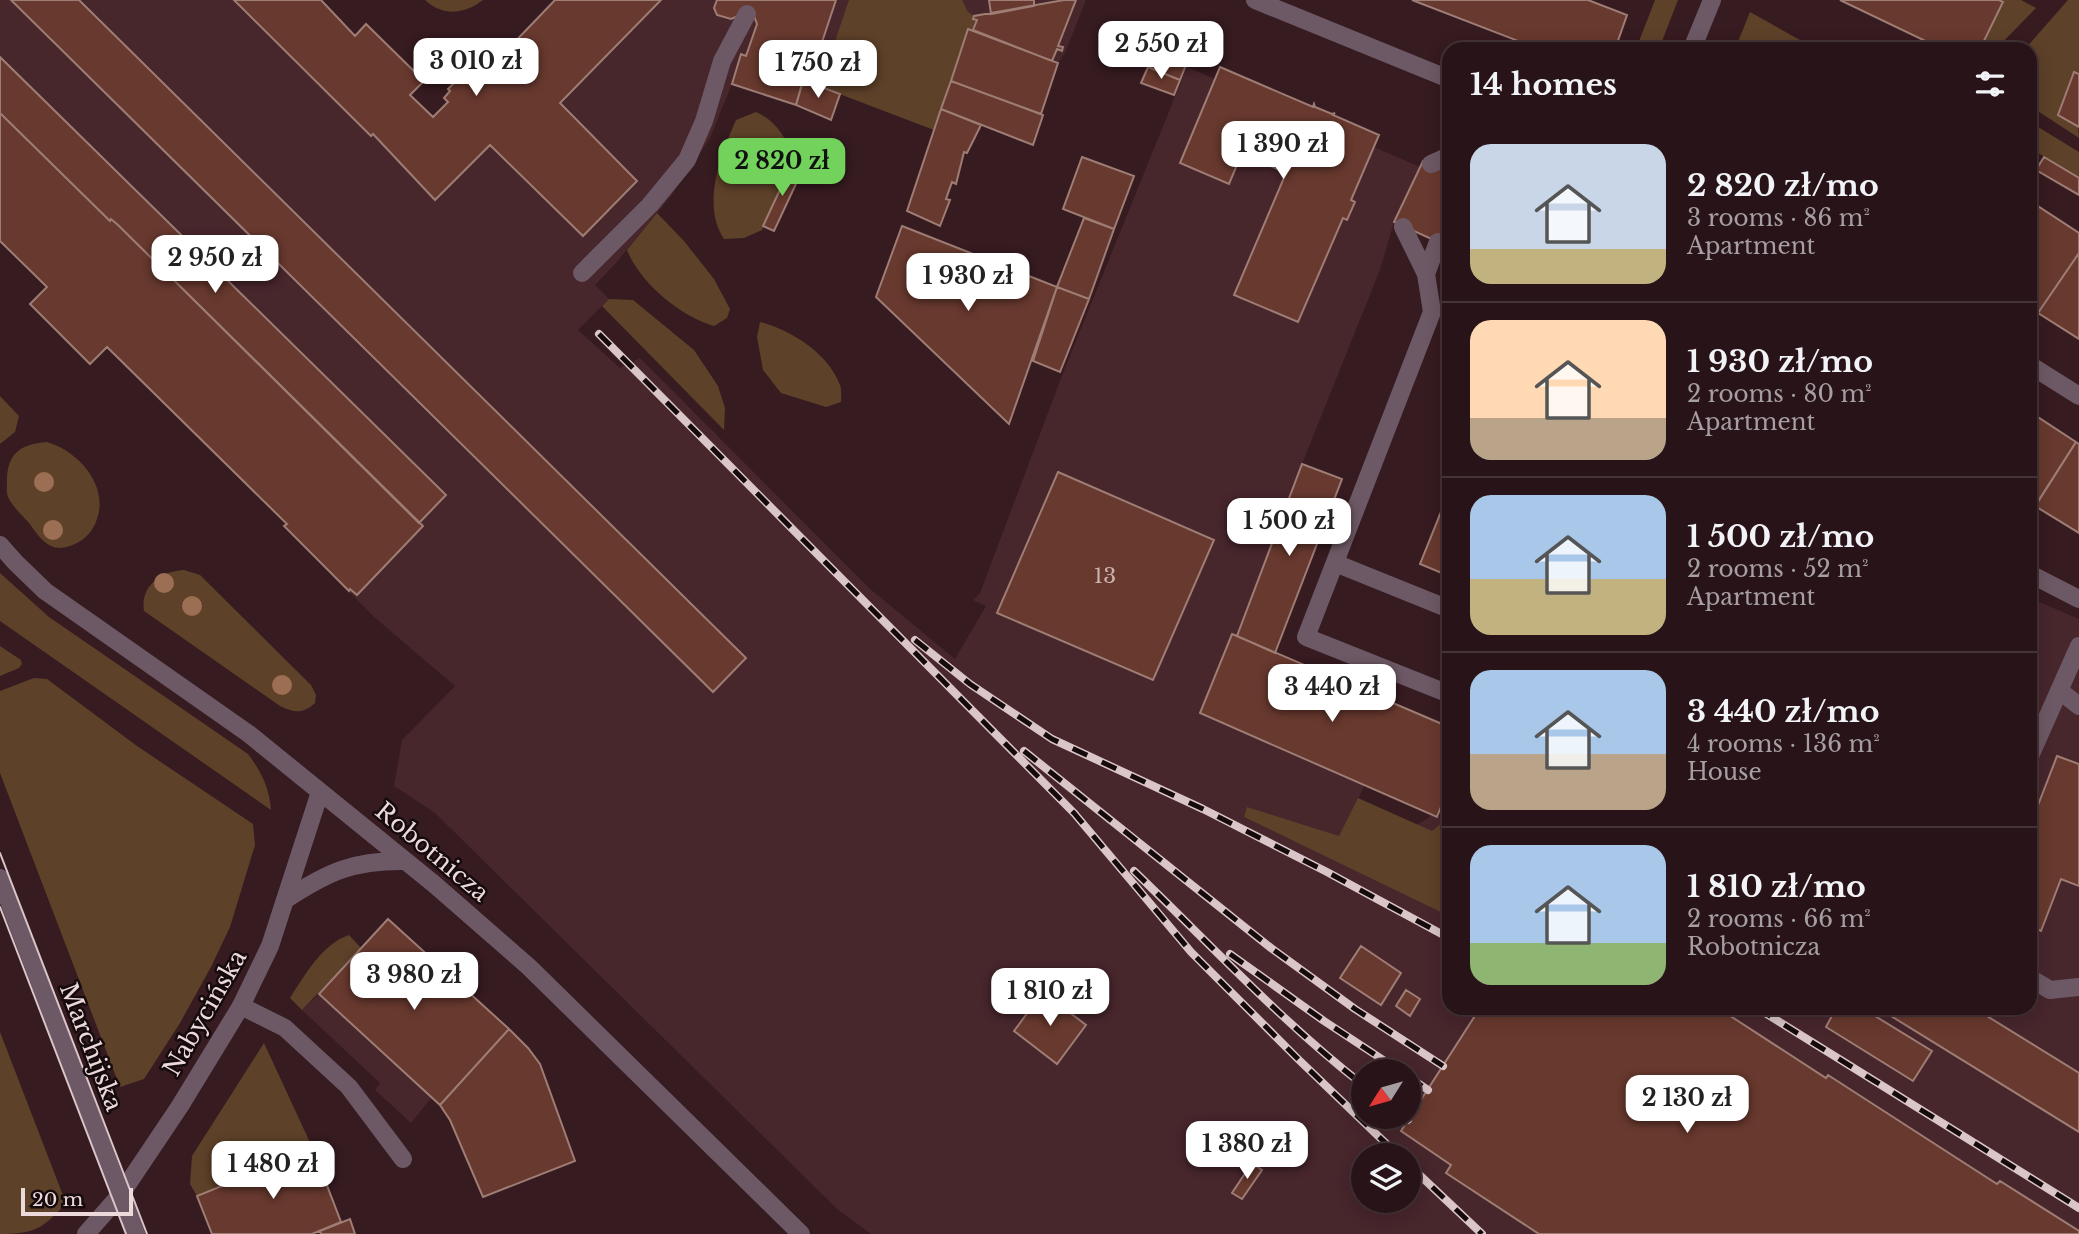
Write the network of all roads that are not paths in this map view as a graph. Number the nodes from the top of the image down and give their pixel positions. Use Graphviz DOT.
graph roads {
  1 [pos="1255,0"];
  2 [pos="1712,0"];
  3 [pos="747,14"];
  4 [pos="1695,42"];
  5 [pos="1442,76"];
  6 [pos="1442,159"];
  7 [pos="1431,164"];
  8 [pos="1403,226"];
  9 [pos="1438,243"];
  10 [pos="582,273"];
  11 [pos="1426,274"];
  12 [pos="2037,369"];
  13 [pos="2079,396"];
  14 [pos="0,545"];
  15 [pos="1335,563"];
  16 [pos="2037,578"];
  17 [pos="2079,599"];
  18 [pos="1442,606"];
  19 [pos="2079,646"];
  20 [pos="1442,691"];
  21 [pos="2060,691"];
  22 [pos="2079,706"];
  23 [pos="2037,741"];
  24 [pos="320,792"];
  25 [pos="406,861"];
  26 [pos="0,878"];
  27 [pos="285,900"];
  28 [pos="2037,982"];
  29 [pos="2079,987"];
  30 [pos="241,1006"];
  31 [pos="403,1159"];
  32 [pos="121,1194"];
  33 [pos="86,1234"];
  34 [pos="136,1234"];
  35 [pos="801,1234"];
  1 -- 5 [label="street"];
  2 -- 4 [label="street"];
  3 -- 10 [label="street"];
  6 -- 7 [label="street"];
  8 -- 11 [label="street"];
  9 -- 11 [label="street"];
  11 -- 15 [label="street"];
  12 -- 13 [label="street"];
  14 -- 24 [label="street, Robotnicza"];
  15 -- 18 [label="street"];
  15 -- 20 [label="street"];
  16 -- 17 [label="street"];
  19 -- 21 [label="street"];
  21 -- 22 [label="street"];
  21 -- 23 [label="street"];
  24 -- 25 [label="street, Robotnicza"];
  24 -- 27 [label="street, Nabycińska"];
  25 -- 27 [label="street"];
  25 -- 35 [label="street, Robotnicza"];
  26 -- 32 [label="street, Marchijska"];
  27 -- 30 [label="street, Nabycińska"];
  28 -- 29 [label="street"];
  30 -- 31 [label="street"];
  30 -- 32 [label="street, Nabycińska"];
  32 -- 33 [label="street, Nabycińska"];
  32 -- 34 [label="street, Marchijska"];
}
